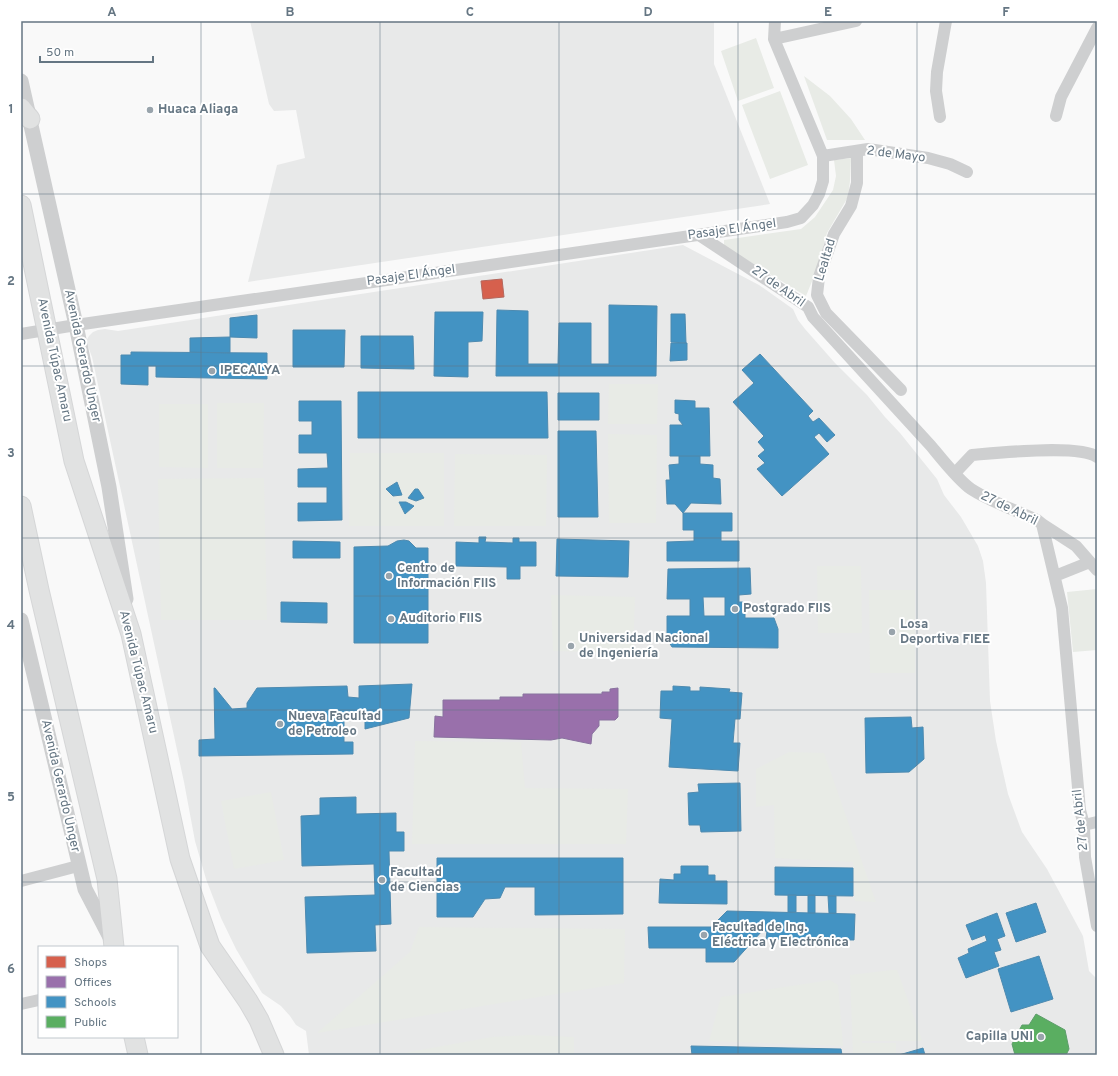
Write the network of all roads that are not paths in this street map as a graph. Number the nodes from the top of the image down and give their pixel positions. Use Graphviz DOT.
graph roads {
  1 [pos="775,21"];
  2 [pos="856,21"];
  3 [pos="946,21"];
  4 [pos="1097,28"];
  5 [pos="774,39"];
  6 [pos="21,81"];
  7 [pos="25,114"];
  8 [pos="1056,116"];
  9 [pos="940,117"];
  10 [pos="857,151"];
  11 [pos="823,156"];
  12 [pos="967,172"];
  13 [pos="21,205"];
  14 [pos="699,235"];
  15 [pos="76,325"];
  16 [pos="48,329"];
  17 [pos="21,334"];
  18 [pos="901,390"];
  19 [pos="1097,457"];
  20 [pos="955,473"];
  21 [pos="21,506"];
  22 [pos="1042,524"];
  23 [pos="1093,566"];
  24 [pos="1055,576"];
  25 [pos="21,620"];
  26 [pos="131,634"];
  27 [pos="1097,822"];
  28 [pos="1084,825"];
  29 [pos="78,866"];
  30 [pos="21,882"];
  31 [pos="1097,926"];
  32 [pos="114,946"];
  33 [pos="38,1000"];
  34 [pos="21,1004"];
  35 [pos="134,1038"];
  36 [pos="138,1055"];
  37 [pos="274,1055"];
  1 -- 5 [label="street"];
  2 -- 5 [label="street"];
  3 -- 9 [label="street"];
  4 -- 8 [label="street"];
  5 -- 11 [label="street"];
  6 -- 7 [label="street, Avenida Gerardo Unger"];
  7 -- 15 [label="street, Avenida Gerardo Unger"];
  10 -- 11 [label="street, 2 de Mayo"];
  10 -- 12 [label="street, 2 de Mayo"];
  10 -- 18 [label="street, Lealtad"];
  11 -- 14 [label="street, Pasaje El Ángel"];
  13 -- 16 [label="main road, Avenida Túpac Amaru"];
  14 -- 15 [label="street, Pasaje El Ángel"];
  14 -- 20 [label="street, 27 de Abril"];
  15 -- 16 [label="street, Pasaje El Ángel"];
  15 -- 26 [label="street, Avenida Gerardo Unger"];
  16 -- 17 [label="street, Pasaje El Ángel"];
  16 -- 26 [label="main road, Avenida Túpac Amaru"];
  19 -- 20 [label="street"];
  20 -- 22 [label="street, 27 de Abril"];
  21 -- 32 [label="main road"];
  22 -- 23 [label="street"];
  22 -- 24 [label="street, 27 de Abril"];
  23 -- 24 [label="street"];
  24 -- 28 [label="street, 27 de Abril"];
  25 -- 29 [label="street, Avenida Gerardo Unger"];
  26 -- 37 [label="main road, Avenida Túpac Amaru"];
  27 -- 28 [label="street"];
  28 -- 31 [label="street, 27 de Abril"];
  29 -- 30 [label="street"];
  29 -- 32 [label="street, Avenida Gerardo Unger"];
  33 -- 34 [label="street"];
  35 -- 36 [label="main road"];
}
